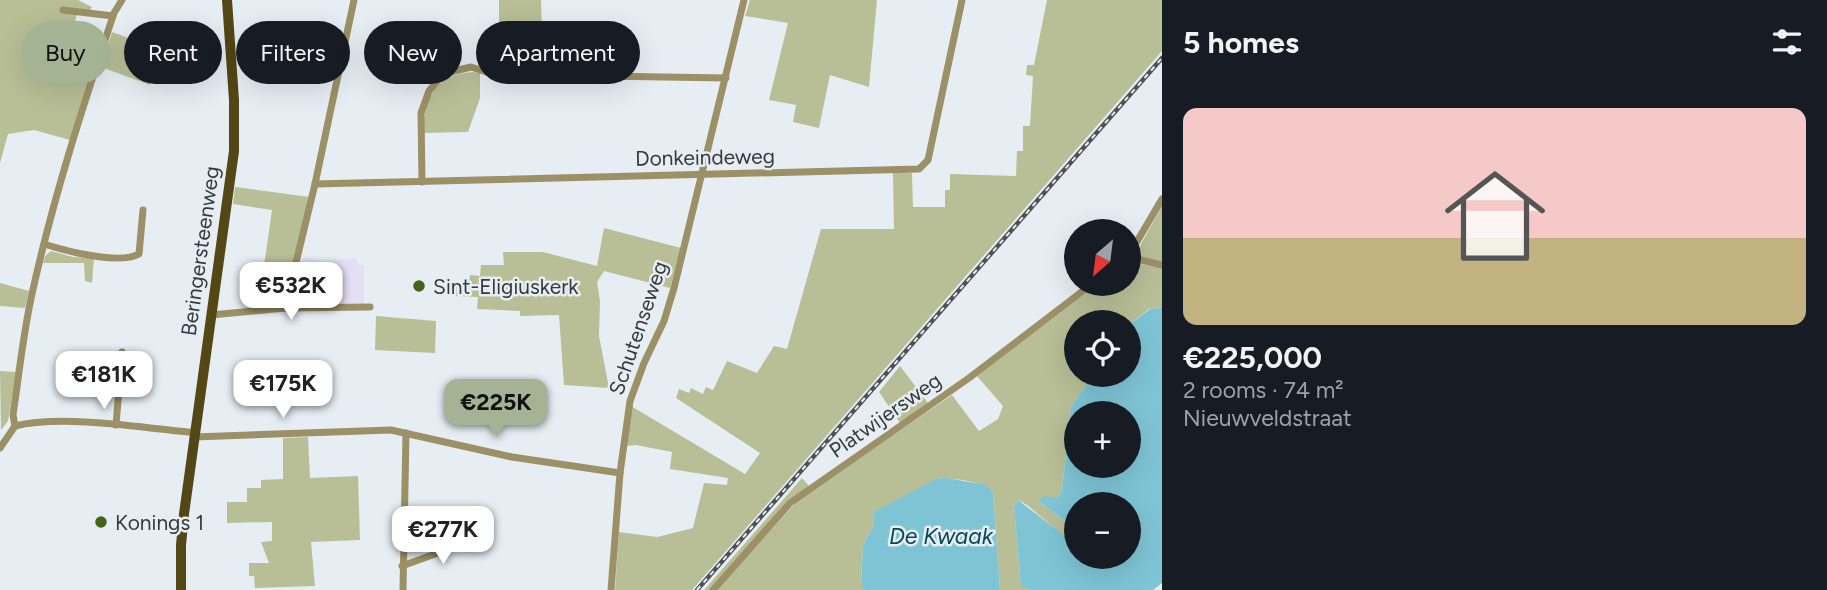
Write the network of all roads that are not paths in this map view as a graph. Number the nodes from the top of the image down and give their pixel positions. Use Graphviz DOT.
graph roads {
  1 [pos="122,0"];
  2 [pos="227,0"];
  3 [pos="354,0"];
  4 [pos="744,0"];
  5 [pos="962,0"];
  6 [pos="63,10"];
  7 [pos="113,16"];
  8 [pos="726,78"];
  9 [pos="703,174"];
  10 [pos="422,182"];
  11 [pos="315,184"];
  12 [pos="1162,199"];
  13 [pos="143,210"];
  14 [pos="1141,235"];
  15 [pos="44,244"];
  16 [pos="1141,259"];
  17 [pos="1162,265"];
  18 [pos="1076,296"];
  19 [pos="370,307"];
  20 [pos="285,308"];
  21 [pos="211,315"];
  22 [pos="122,352"];
  23 [pos="116,425"];
  24 [pos="15,426"];
  25 [pos="406,433"];
  26 [pos="195,435"];
  27 [pos="2,437"];
  28 [pos="0,448"];
  29 [pos="620,472"];
  30 [pos="470,538"];
  31 [pos="402,566"];
  32 [pos="181,590"];
  33 [pos="403,590"];
  34 [pos="611,590"];
  35 [pos="713,590"];
  1 -- 7 [label="street"];
  2 -- 21 [label="main road, Beringersteenweg"];
  3 -- 11 [label="street"];
  4 -- 8 [label="street, Schutenseweg"];
  5 -- 9 [label="street, Donkeindeweg"];
  6 -- 7 [label="street"];
  7 -- 15 [label="street"];
  8 -- 9 [label="street, Schutenseweg"];
  8 -- 10 [label="street"];
  9 -- 10 [label="street, Donkeindeweg"];
  9 -- 29 [label="street, Schutenseweg"];
  10 -- 11 [label="street, Donkeindeweg"];
  11 -- 20 [label="street"];
  12 -- 14 [label="street"];
  13 -- 15 [label="street"];
  15 -- 24 [label="street"];
  16 -- 17 [label="street"];
  18 -- 35 [label="street, Platwijersweg"];
  19 -- 20 [label="street"];
  20 -- 21 [label="street"];
  21 -- 26 [label="main road, Beringersteenweg"];
  22 -- 23 [label="street"];
  23 -- 24 [label="street"];
  23 -- 26 [label="street"];
  24 -- 27 [label="street"];
  25 -- 26 [label="street"];
  25 -- 29 [label="street"];
  25 -- 31 [label="street"];
  26 -- 32 [label="main road, Beringersteenweg"];
  27 -- 28 [label="street"];
  29 -- 34 [label="street, Schutenseweg"];
  30 -- 31 [label="street"];
  31 -- 33 [label="street"];
}
